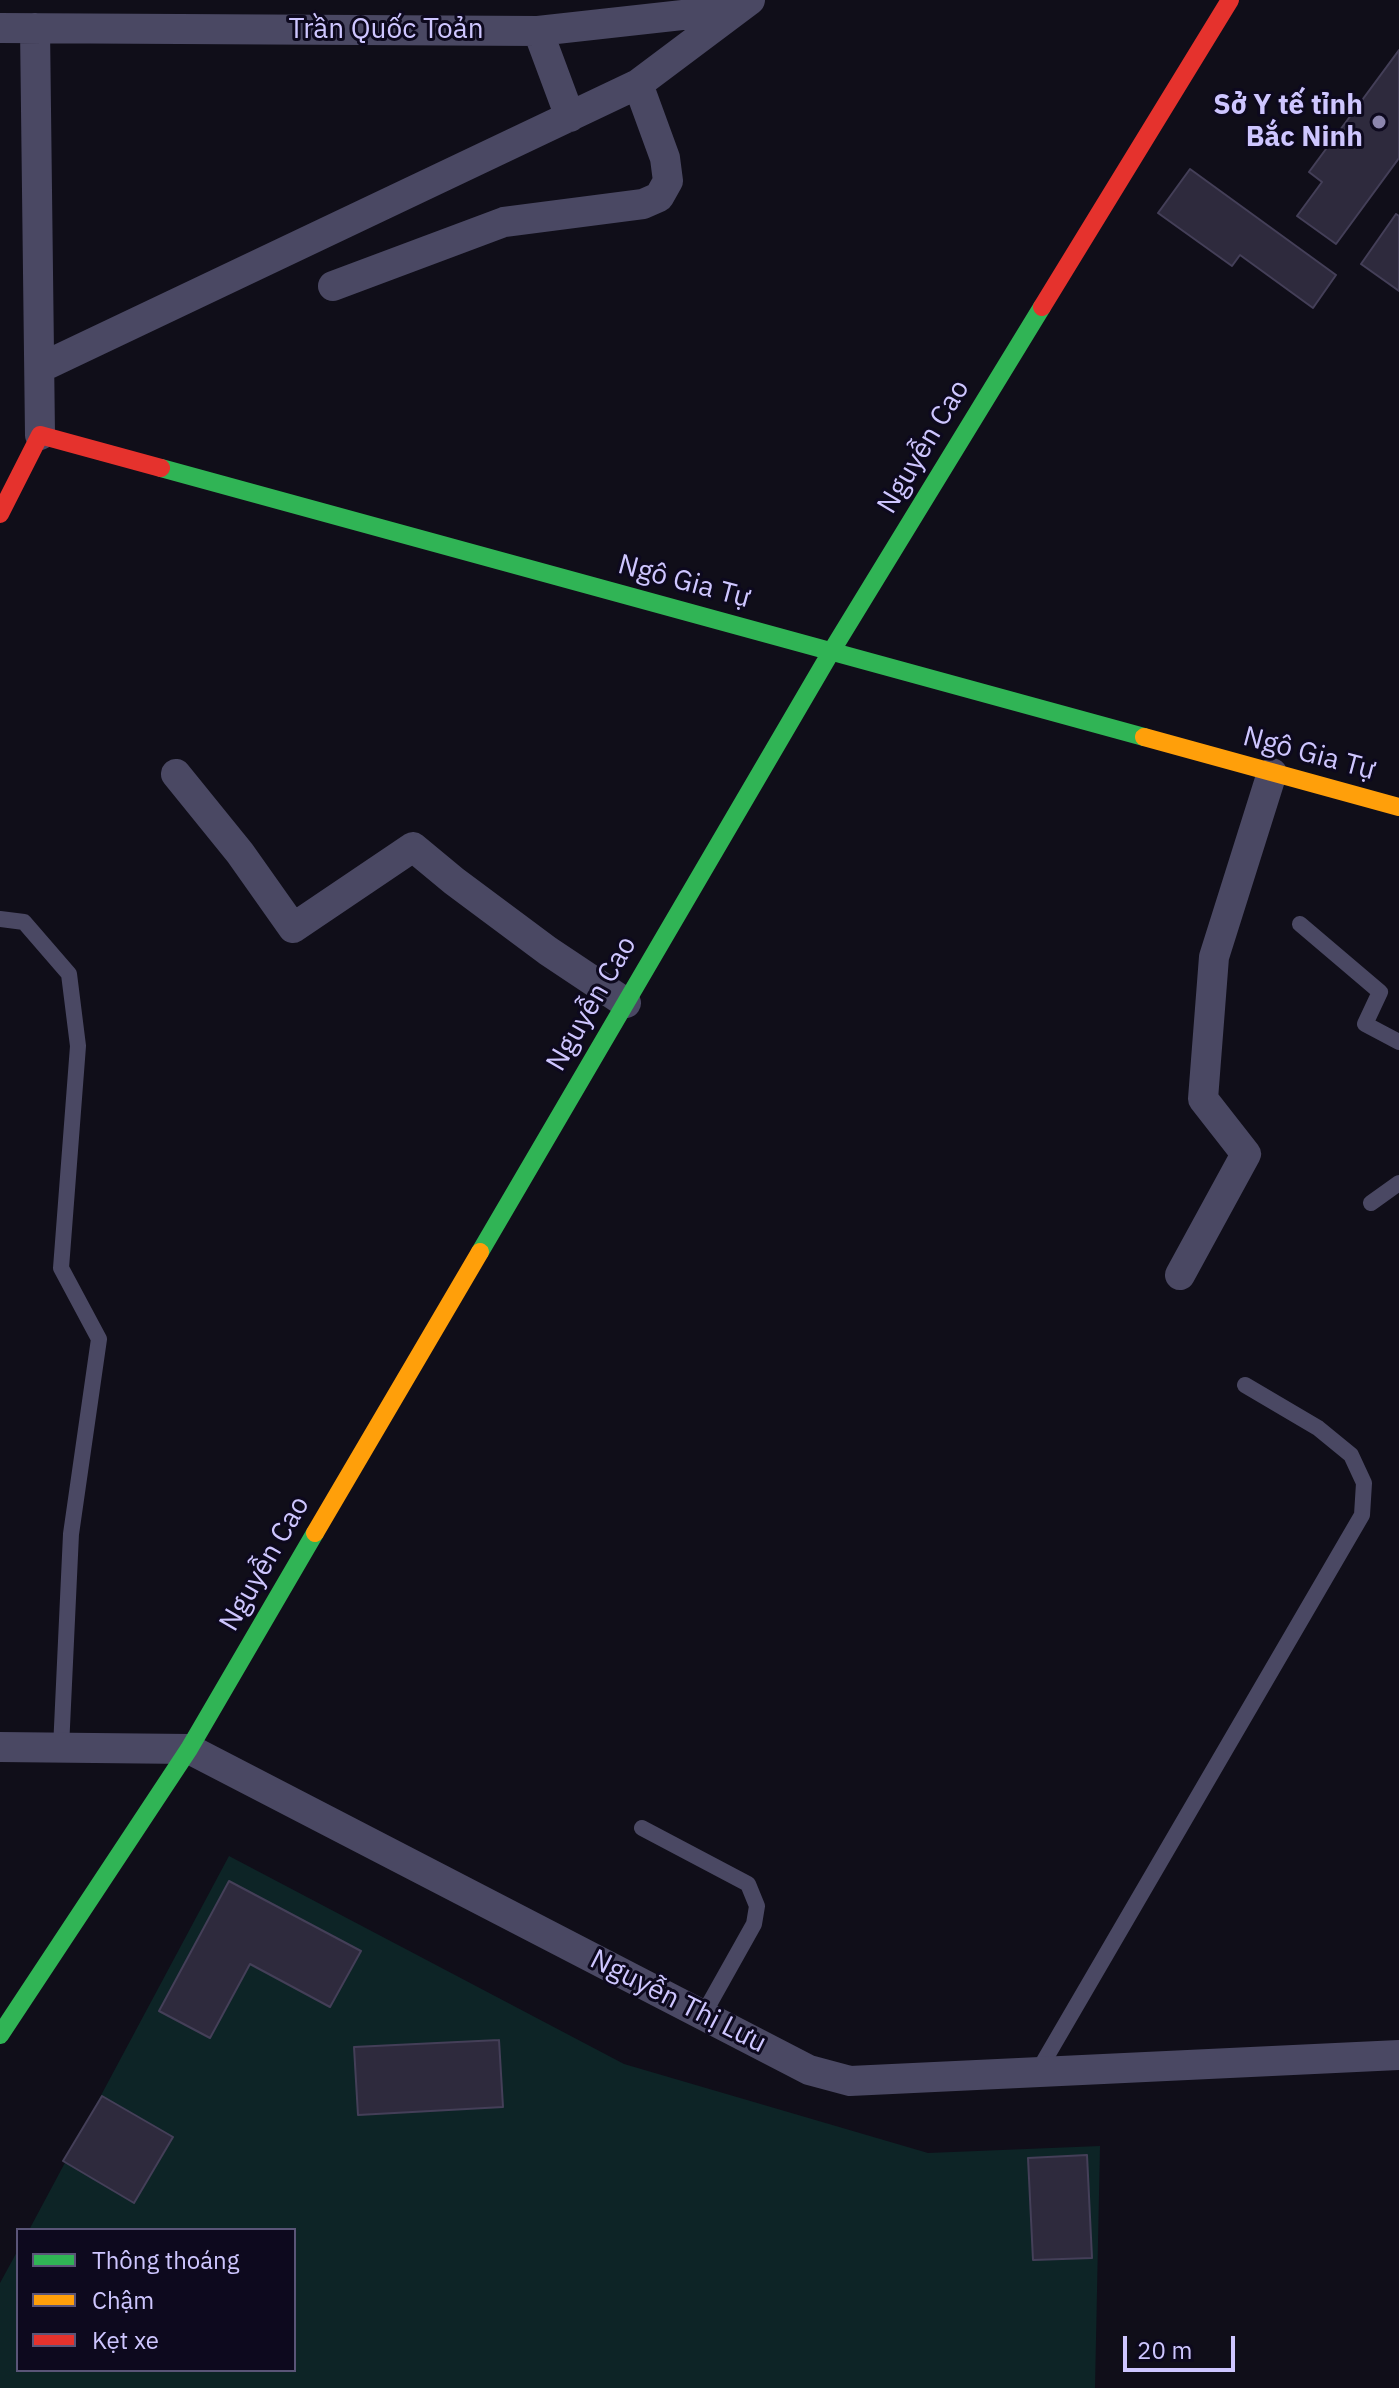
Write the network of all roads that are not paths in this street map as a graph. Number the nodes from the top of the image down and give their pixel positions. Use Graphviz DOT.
graph roads {
  1 [pos="1230,0"];
  2 [pos="743,5"];
  3 [pos="0,28"];
  4 [pos="35,28"];
  5 [pos="538,31"];
  6 [pos="638,84"];
  7 [pos="570,117"];
  8 [pos="333,286"];
  9 [pos="40,368"];
  10 [pos="40,435"];
  11 [pos="0,514"];
  12 [pos="831,652"];
  13 [pos="1272,773"];
  14 [pos="176,774"];
  15 [pos="1399,807"];
  16 [pos="0,919"];
  17 [pos="1300,924"];
  18 [pos="626,1003"];
  19 [pos="1399,1042"];
  20 [pos="1399,1183"];
  21 [pos="1371,1203"];
  22 [pos="1180,1275"];
  23 [pos="1245,1385"];
  24 [pos="0,1747"];
  25 [pos="61,1748"];
  26 [pos="189,1749"];
  27 [pos="642,1828"];
  28 [pos="703,2015"];
  29 [pos="0,2035"];
  30 [pos="1399,2055"];
  31 [pos="1036,2074"];
  1 -- 12 [label="street, Nguyễn Cao"];
  2 -- 5 [label="street, Trần Quốc Toản"];
  2 -- 6 [label="street"];
  3 -- 4 [label="street, Trần Quốc Toản"];
  4 -- 5 [label="street, Trần Quốc Toản"];
  4 -- 9 [label="street"];
  5 -- 7 [label="street"];
  6 -- 7 [label="street"];
  6 -- 8 [label="street"];
  7 -- 9 [label="street"];
  9 -- 10 [label="street"];
  10 -- 11 [label="street"];
  10 -- 12 [label="street, Ngô Gia Tự"];
  12 -- 13 [label="street, Ngô Gia Tự"];
  12 -- 18 [label="street, Nguyễn Cao"];
  13 -- 15 [label="street, Ngô Gia Tự"];
  13 -- 22 [label="street"];
  14 -- 18 [label="street"];
  16 -- 25 [label="lane"];
  17 -- 19 [label="lane"];
  18 -- 26 [label="street, Nguyễn Cao"];
  20 -- 21 [label="lane"];
  23 -- 31 [label="lane"];
  24 -- 25 [label="street, Nguyễn Thị Lưu"];
  25 -- 26 [label="street, Nguyễn Thị Lưu"];
  26 -- 28 [label="street, Nguyễn Thị Lưu"];
  26 -- 29 [label="street, Nguyễn Cao"];
  27 -- 28 [label="lane"];
  28 -- 31 [label="street, Nguyễn Thị Lưu"];
  30 -- 31 [label="street, Nguyễn Thị Lưu"];
}
